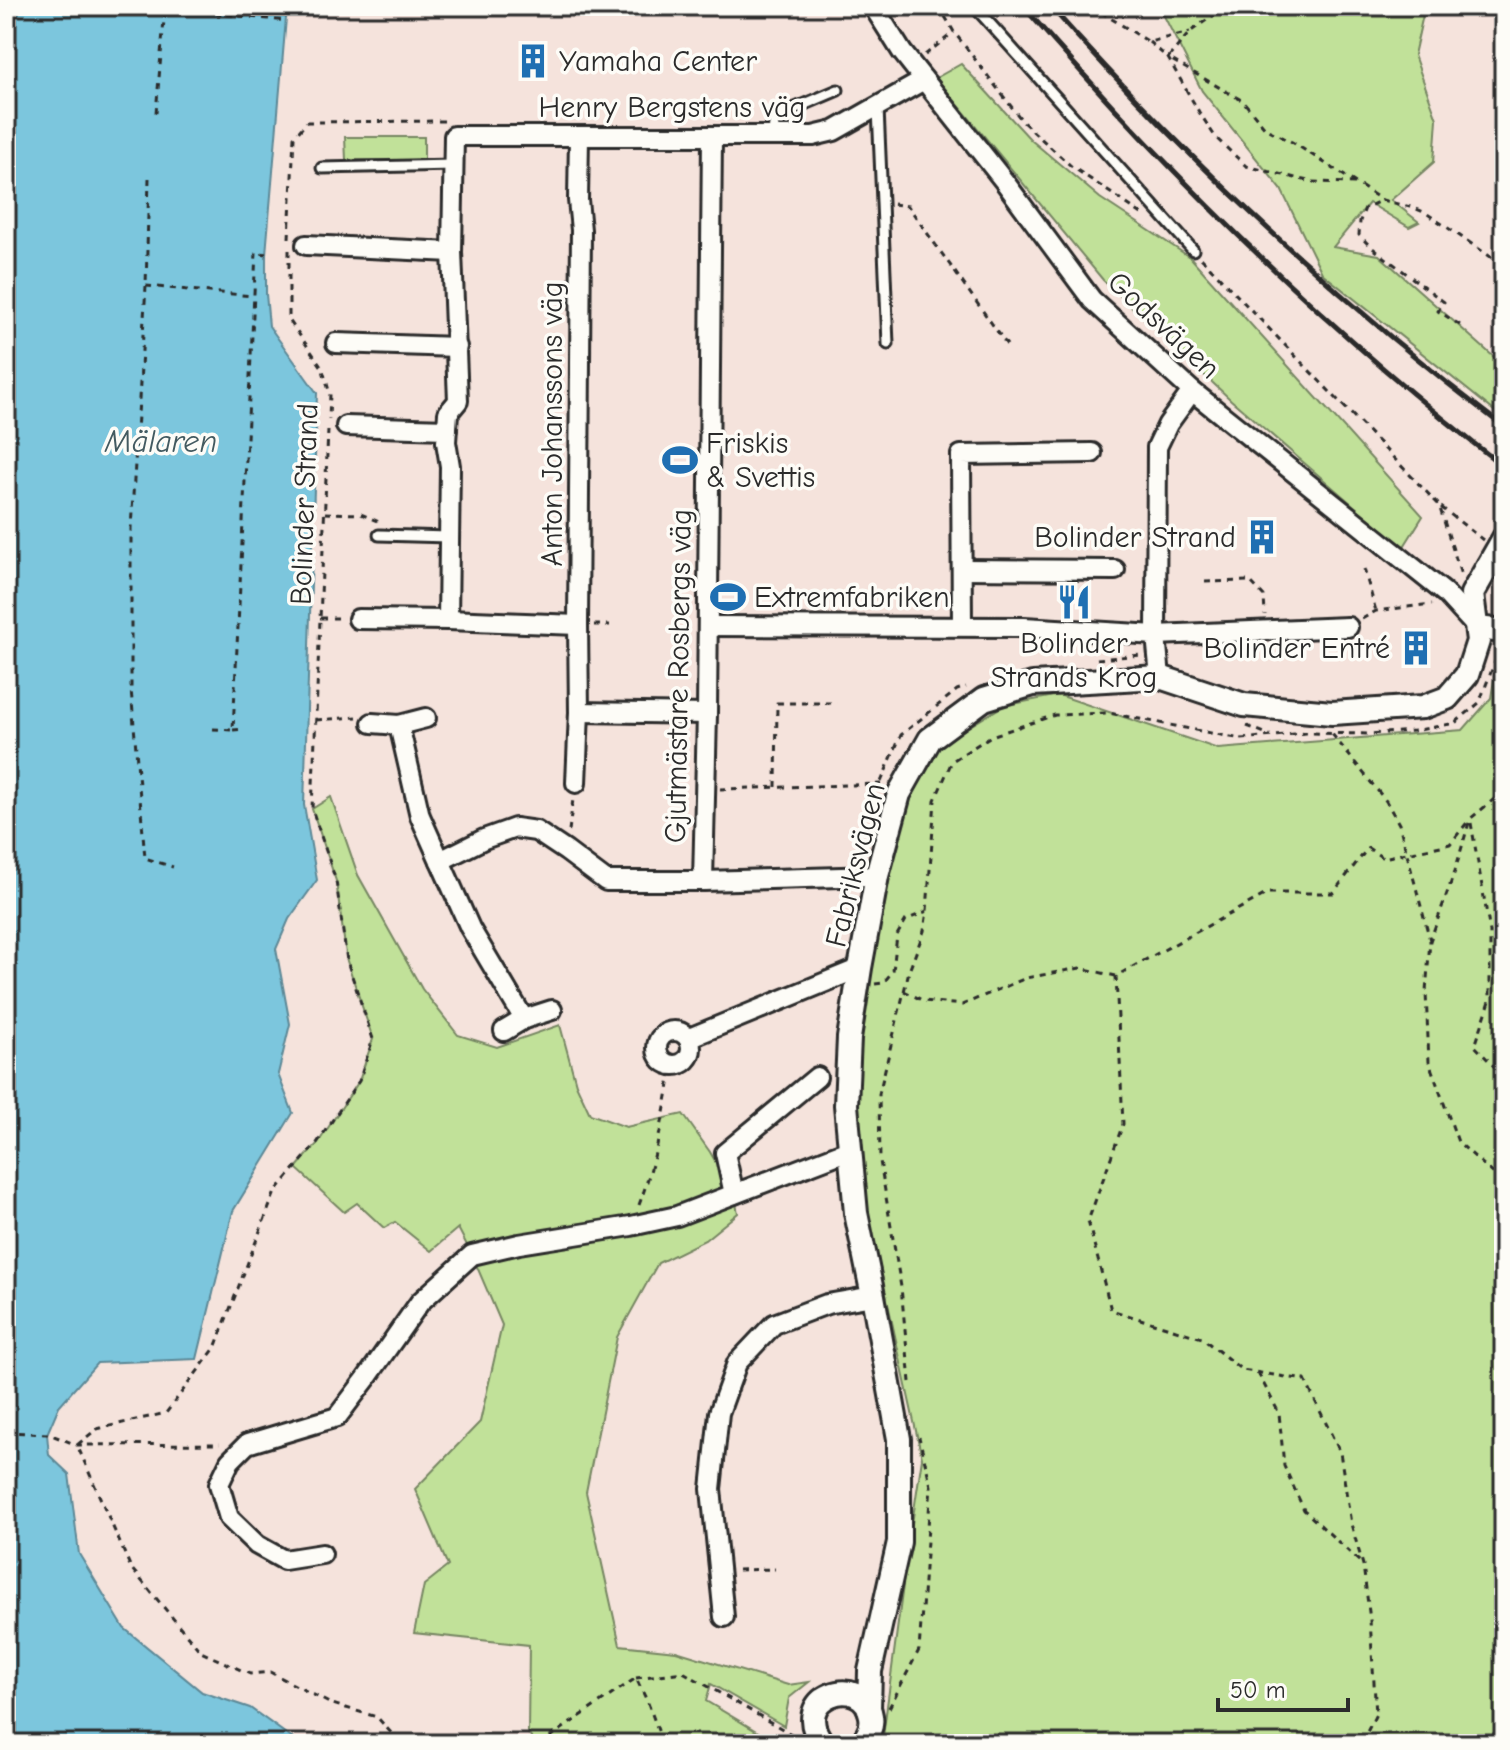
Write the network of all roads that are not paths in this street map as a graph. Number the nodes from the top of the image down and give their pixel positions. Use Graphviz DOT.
graph roads {
  1 [pos="873,6"];
  2 [pos="974,6"];
  3 [pos="924,80"];
  4 [pos="838,90"];
  5 [pos="878,108"];
  6 [pos="773,135"];
  7 [pos="579,136"];
  8 [pos="712,136"];
  9 [pos="453,165"];
  10 [pos="322,168"];
  11 [pos="306,245"];
  12 [pos="1193,250"];
  13 [pos="452,252"];
  14 [pos="336,343"];
  15 [pos="888,344"];
  16 [pos="457,347"];
  17 [pos="1192,391"];
  18 [pos="346,426"];
  19 [pos="447,429"];
  20 [pos="1092,453"];
  21 [pos="379,535"];
  22 [pos="448,537"];
  23 [pos="1496,541"];
  24 [pos="962,569"];
  25 [pos="1115,570"];
  26 [pos="358,619"];
  27 [pos="448,620"];
  28 [pos="578,625"];
  29 [pos="708,626"];
  30 [pos="962,626"];
  31 [pos="1348,627"];
  32 [pos="1477,628"];
  33 [pos="1504,631"];
  34 [pos="1156,635"];
  35 [pos="1160,677"];
  36 [pos="579,712"];
  37 [pos="707,714"];
  38 [pos="426,718"];
  39 [pos="372,723"];
  40 [pos="399,725"];
  41 [pos="574,792"];
  42 [pos="440,861"];
  43 [pos="877,876"];
  44 [pos="703,881"];
  45 [pos="859,976"];
  46 [pos="552,1010"];
  47 [pos="524,1019"];
  48 [pos="504,1031"];
  49 [pos="689,1038"];
  50 [pos="817,1077"];
  51 [pos="849,1150"];
  52 [pos="734,1194"];
  53 [pos="873,1296"];
  54 [pos="322,1554"];
  55 [pos="724,1617"];
  56 [pos="870,1671"];
  57 [pos="838,1692"];
  58 [pos="876,1714"];
  59 [pos="813,1742"];
  60 [pos="861,1744"];
  1 -- 3 [label="street, Godsvägen"];
  2 -- 12 [label="lane"];
  3 -- 5 [label="street, Henry Bergstens väg"];
  3 -- 17 [label="street, Godsvägen"];
  4 -- 6 [label="lane"];
  5 -- 6 [label="street, Henry Bergstens väg"];
  5 -- 15 [label="lane"];
  6 -- 8 [label="street, Henry Bergstens väg"];
  7 -- 8 [label="street, Henry Bergstens väg"];
  7 -- 9 [label="street, Henry Bergstens väg"];
  7 -- 28 [label="street, Anton Johanssons väg"];
  8 -- 29 [label="street, Gjutmästare Rosbergs väg"];
  9 -- 10 [label="lane"];
  9 -- 13 [label="street"];
  11 -- 13 [label="street"];
  13 -- 16 [label="street"];
  14 -- 16 [label="street"];
  16 -- 19 [label="street"];
  17 -- 32 [label="street, Godsvägen"];
  17 -- 34 [label="street"];
  18 -- 19 [label="street"];
  19 -- 22 [label="street"];
  20 -- 24 [label="street"];
  21 -- 22 [label="lane"];
  22 -- 27 [label="street"];
  23 -- 32 [label="street, Fabriksvägen"];
  24 -- 25 [label="street"];
  24 -- 30 [label="street"];
  26 -- 27 [label="street"];
  27 -- 28 [label="street"];
  28 -- 36 [label="street, Anton Johanssons väg"];
  29 -- 30 [label="street"];
  29 -- 37 [label="street, Gjutmästare Rosbergs väg"];
  30 -- 34 [label="street"];
  31 -- 34 [label="street"];
  32 -- 33 [label="street"];
  32 -- 35 [label="street, Fabriksvägen"];
  34 -- 35 [label="street"];
  35 -- 43 [label="street, Fabriksvägen"];
  36 -- 37 [label="street"];
  36 -- 41 [label="street, Anton Johanssons väg"];
  37 -- 44 [label="street, Gjutmästare Rosbergs väg"];
  38 -- 40 [label="street"];
  39 -- 40 [label="street"];
  40 -- 42 [label="street"];
  42 -- 44 [label="street"];
  42 -- 47 [label="street"];
  43 -- 44 [label="street"];
  43 -- 45 [label="street, Fabriksvägen"];
  45 -- 49 [label="street"];
  45 -- 51 [label="street, Fabriksvägen"];
  46 -- 47 [label="street"];
  47 -- 48 [label="street"];
  49 -- 49 [label="street"];
  50 -- 52 [label="street"];
  51 -- 52 [label="street"];
  51 -- 53 [label="street, Fabriksvägen"];
  52 -- 54 [label="street"];
  53 -- 55 [label="street"];
  53 -- 56 [label="street, Fabriksvägen"];
  56 -- 57 [label="street"];
  56 -- 58 [label="street, Fabriksvägen"];
  57 -- 58 [label="street"];
  57 -- 59 [label="street"];
  58 -- 60 [label="street, Fabriksvägen"];
}
